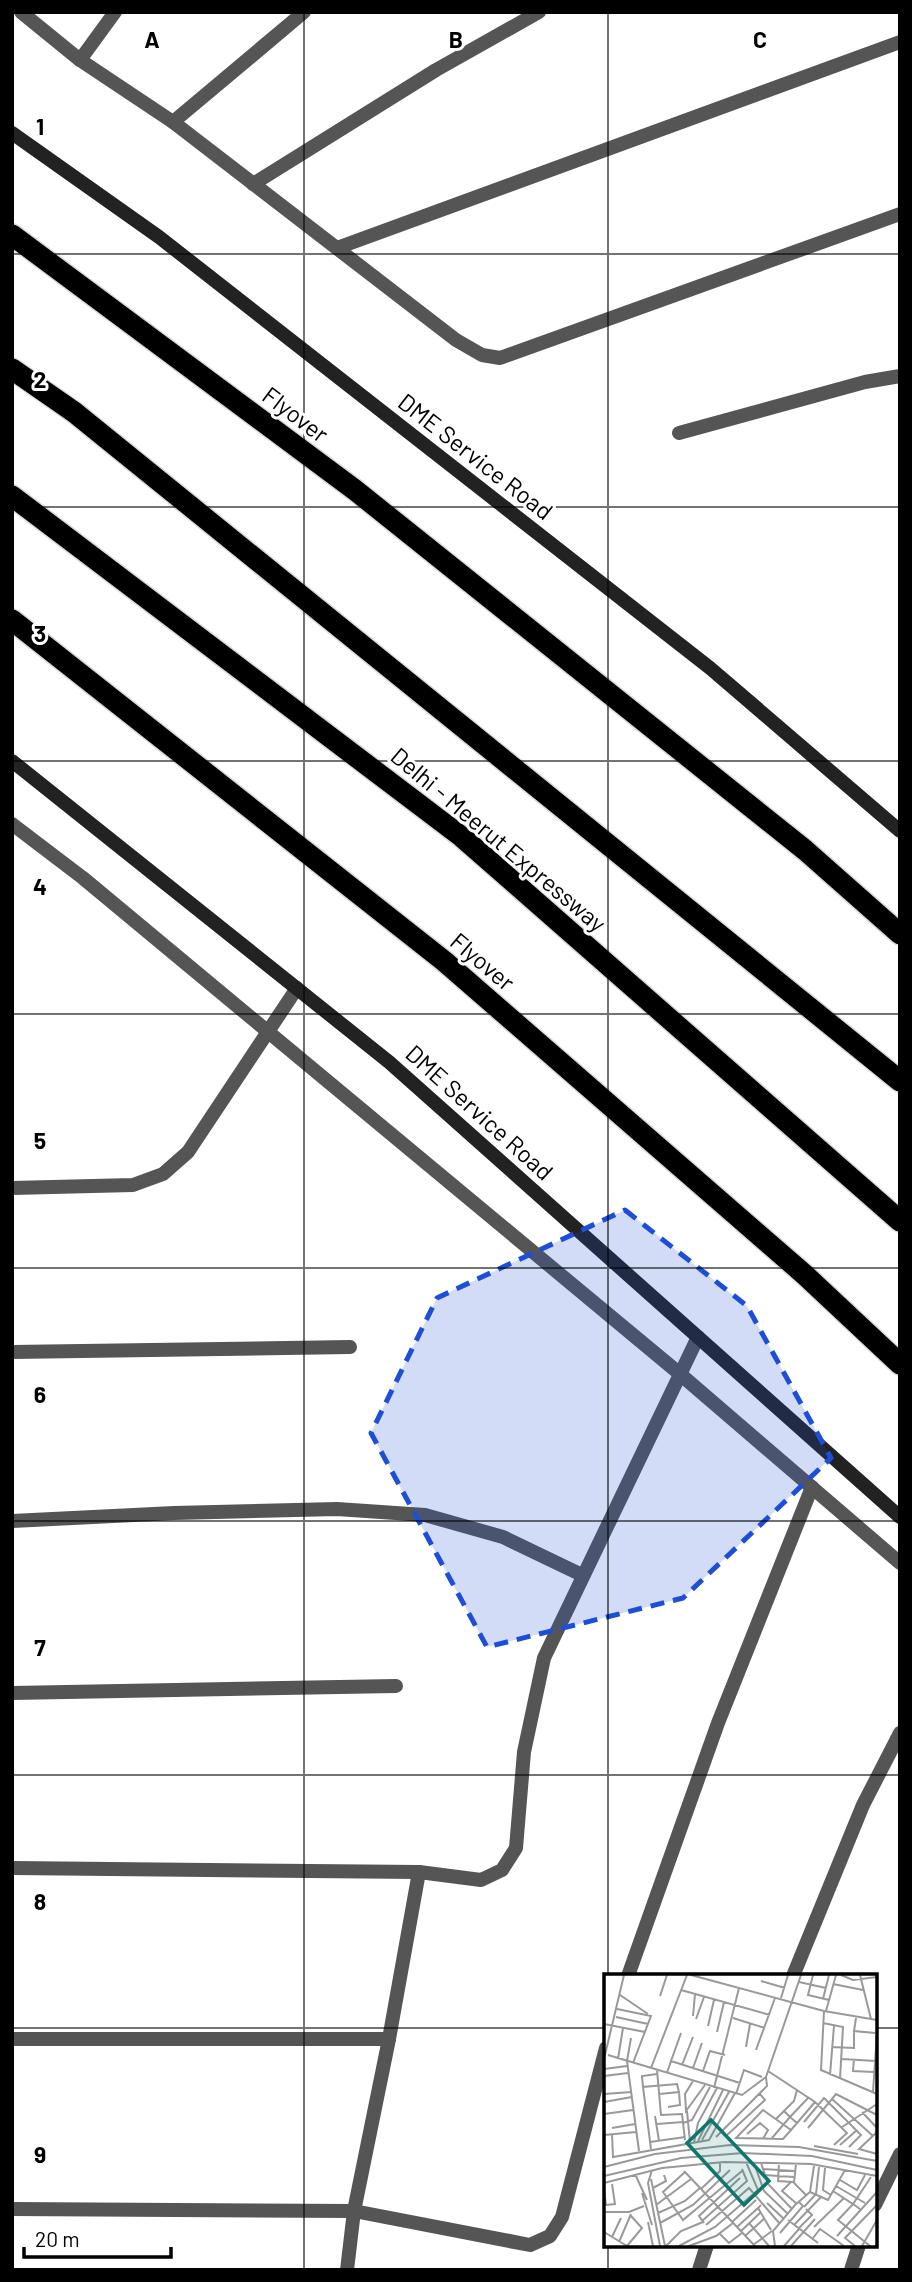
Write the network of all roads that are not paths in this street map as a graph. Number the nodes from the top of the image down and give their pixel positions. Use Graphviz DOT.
graph roads {
  1 [pos="21,12"];
  2 [pos="115,12"];
  3 [pos="304,12"];
  4 [pos="539,12"];
  5 [pos="900,42"];
  6 [pos="80,60"];
  7 [pos="173,122"];
  8 [pos="12,133"];
  9 [pos="253,184"];
  10 [pos="900,214"];
  11 [pos="12,235"];
  12 [pos="337,248"];
  13 [pos="12,369"];
  14 [pos="900,376"];
  15 [pos="679,433"];
  16 [pos="12,496"];
  17 [pos="12,620"];
  18 [pos="12,761"];
  19 [pos="12,824"];
  20 [pos="900,831"];
  21 [pos="900,934"];
  22 [pos="297,988"];
  23 [pos="267,1030"];
  24 [pos="900,1081"];
  25 [pos="12,1188"];
  26 [pos="900,1221"];
  27 [pos="698,1336"];
  28 [pos="350,1347"];
  29 [pos="12,1352"];
  30 [pos="900,1364"];
  31 [pos="680,1374"];
  32 [pos="812,1487"];
  33 [pos="900,1517"];
  34 [pos="12,1521"];
  35 [pos="900,1563"];
  36 [pos="582,1576"];
  37 [pos="396,1686"];
  38 [pos="12,1693"];
  39 [pos="900,1733"];
  40 [pos="12,1868"];
  41 [pos="419,1872"];
  42 [pos="629,1974"];
  43 [pos="794,1974"];
  44 [pos="12,2039"];
  45 [pos="389,2039"];
  46 [pos="604,2056"];
  47 [pos="900,2154"];
  48 [pos="877,2201"];
  49 [pos="12,2209"];
  50 [pos="354,2211"];
  51 [pos="706,2247"];
  52 [pos="858,2247"];
  53 [pos="347,2270"];
  54 [pos="699,2270"];
  55 [pos="851,2270"];
  1 -- 6 [label="street"];
  2 -- 6 [label="street"];
  3 -- 7 [label="street"];
  4 -- 9 [label="street"];
  5 -- 12 [label="street"];
  6 -- 7 [label="street"];
  7 -- 9 [label="street"];
  8 -- 20 [label="main road, DME Service Road"];
  9 -- 12 [label="street"];
  10 -- 12 [label="street"];
  11 -- 21 [label="highway, Flyover"];
  13 -- 24 [label="highway"];
  14 -- 15 [label="street"];
  16 -- 26 [label="highway, Delhi - Meerut Expressway"];
  17 -- 30 [label="highway, Flyover"];
  18 -- 22 [label="main road, DME Service Road"];
  19 -- 23 [label="street"];
  22 -- 23 [label="street"];
  22 -- 27 [label="main road, DME Service Road"];
  23 -- 25 [label="street"];
  23 -- 31 [label="street"];
  27 -- 31 [label="street"];
  27 -- 33 [label="main road, DME Service Road"];
  28 -- 29 [label="street"];
  31 -- 32 [label="street"];
  31 -- 36 [label="street"];
  32 -- 35 [label="street"];
  32 -- 42 [label="street"];
  34 -- 36 [label="street"];
  36 -- 41 [label="street"];
  37 -- 38 [label="street"];
  39 -- 43 [label="street"];
  40 -- 41 [label="street"];
  41 -- 45 [label="street"];
  44 -- 45 [label="street"];
  45 -- 50 [label="street"];
  46 -- 50 [label="street"];
  47 -- 48 [label="street"];
  49 -- 50 [label="street"];
  50 -- 53 [label="street"];
  51 -- 54 [label="street"];
  52 -- 55 [label="street"];
}
